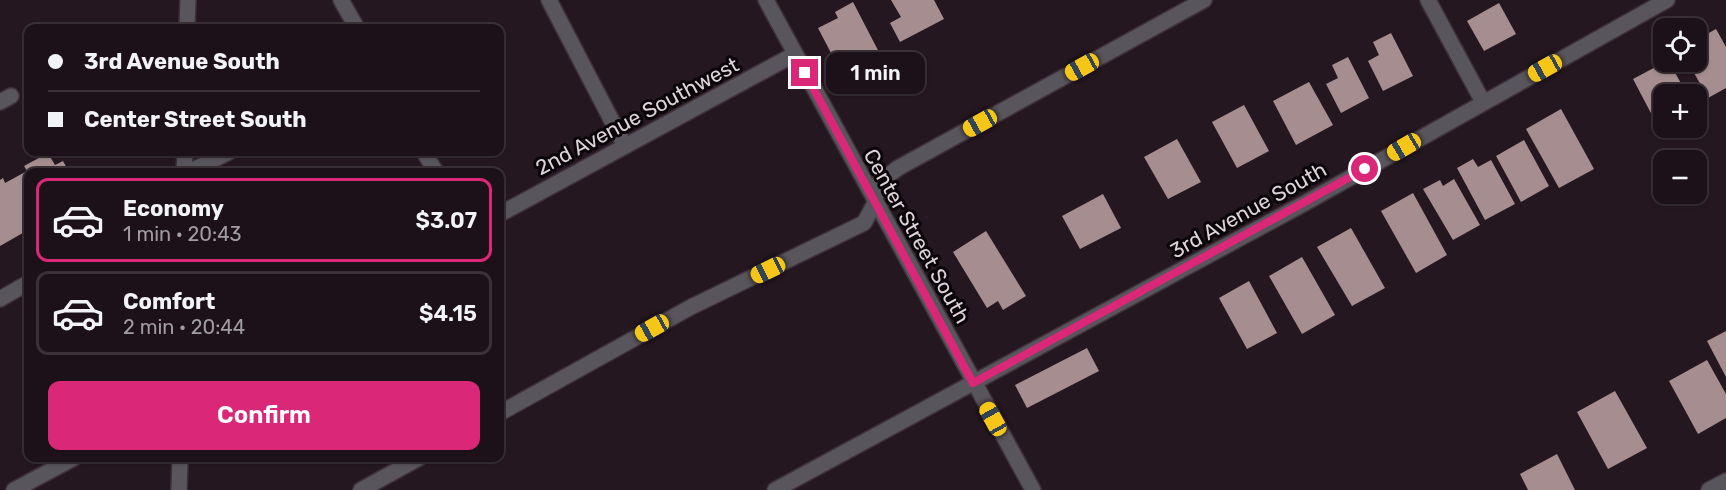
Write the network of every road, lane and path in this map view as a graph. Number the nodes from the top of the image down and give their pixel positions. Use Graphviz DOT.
graph roads {
  1 [pos="188,0"];
  2 [pos="341,0"];
  3 [pos="549,0"];
  4 [pos="766,0"];
  5 [pos="1204,0"];
  6 [pos="1428,0"];
  7 [pos="1667,0"];
  8 [pos="187,24"];
  9 [pos="355,24"];
  10 [pos="795,54"];
  11 [pos="1484,102"];
  12 [pos="625,146"];
  13 [pos="220,156"];
  14 [pos="197,168"];
  15 [pos="874,203"];
  16 [pos="504,212"];
  17 [pos="24,285"];
  18 [pos="0,299"];
  19 [pos="973,383"];
  20 [pos="504,411"];
  21 [pos="66,462"];
  22 [pos="180,462"];
  23 [pos="412,462"];
  24 [pos="1726,481"];
  25 [pos="14,490"];
  26 [pos="179,490"];
  27 [pos="361,490"];
  28 [pos="775,490"];
  29 [pos="1033,490"];
  30 [pos="1709,490"];
  1 -- 8 [label="street"];
  2 -- 9 [label="street"];
  3 -- 12 [label="street"];
  4 -- 10 [label="street, Center Street South"];
  5 -- 15 [label="street"];
  6 -- 11 [label="street"];
  7 -- 11 [label="street, 3rd Avenue South"];
  10 -- 12 [label="street, 2nd Avenue Southwest"];
  10 -- 15 [label="street, Center Street South"];
  11 -- 19 [label="street, 3rd Avenue South"];
  12 -- 16 [label="street, 2nd Avenue Southwest"];
  13 -- 14 [label="street"];
  15 -- 19 [label="street, Center Street South"];
  15 -- 20 [label="street"];
  17 -- 18 [label="street"];
  19 -- 28 [label="street, 3rd Avenue South"];
  19 -- 29 [label="street, Center Street South"];
  21 -- 25 [label="street"];
  22 -- 26 [label="street"];
  23 -- 27 [label="street"];
  24 -- 30 [label="street"];
}
